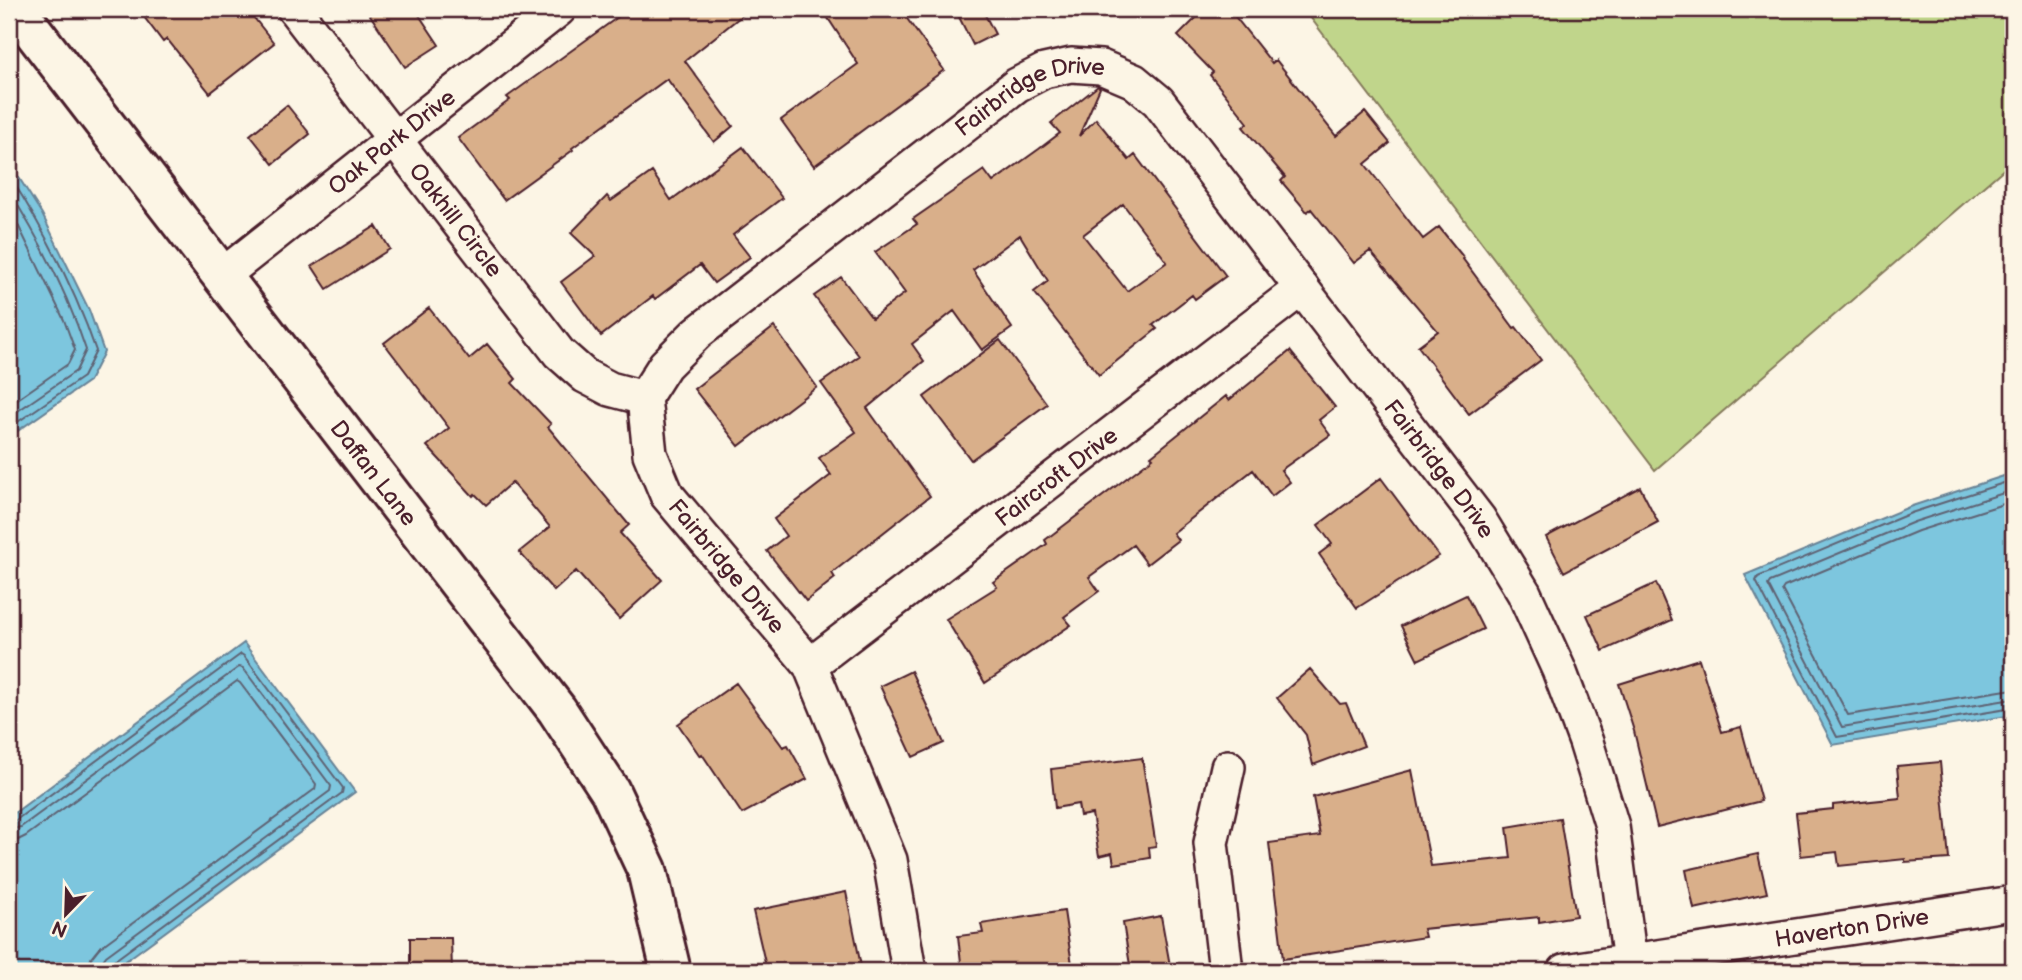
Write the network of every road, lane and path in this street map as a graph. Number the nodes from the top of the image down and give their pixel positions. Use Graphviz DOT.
graph roads {
  1 [pos="16,9"];
  2 [pos="294,9"];
  3 [pos="559,9"];
  4 [pos="396,139"];
  5 [pos="223,275"];
  6 [pos="1302,288"];
  7 [pos="644,398"];
  8 [pos="810,664"];
  9 [pos="1228,767"];
  10 [pos="2013,903"];
  11 [pos="1630,962"];
  12 [pos="671,971"];
  13 [pos="909,971"];
  14 [pos="1226,971"];
  15 [pos="1565,971"];
  1 -- 5 [label="street, Daffan Lane"];
  2 -- 4 [label="street, Oakhill Circle"];
  3 -- 4 [label="street, Oak Park Drive"];
  4 -- 5 [label="street, Oak Park Drive"];
  4 -- 7 [label="street, Oakhill Circle"];
  5 -- 12 [label="street, Daffan Lane"];
  6 -- 7 [label="street, Fairbridge Drive"];
  6 -- 8 [label="street, Faircroft Drive"];
  6 -- 11 [label="street, Fairbridge Drive"];
  7 -- 8 [label="street, Fairbridge Drive"];
  8 -- 13 [label="street, Fairbridge Drive"];
  9 -- 14 [label="street"];
  10 -- 11 [label="street, Haverton Drive"];
  11 -- 15 [label="street, Haverton Drive"];
}
